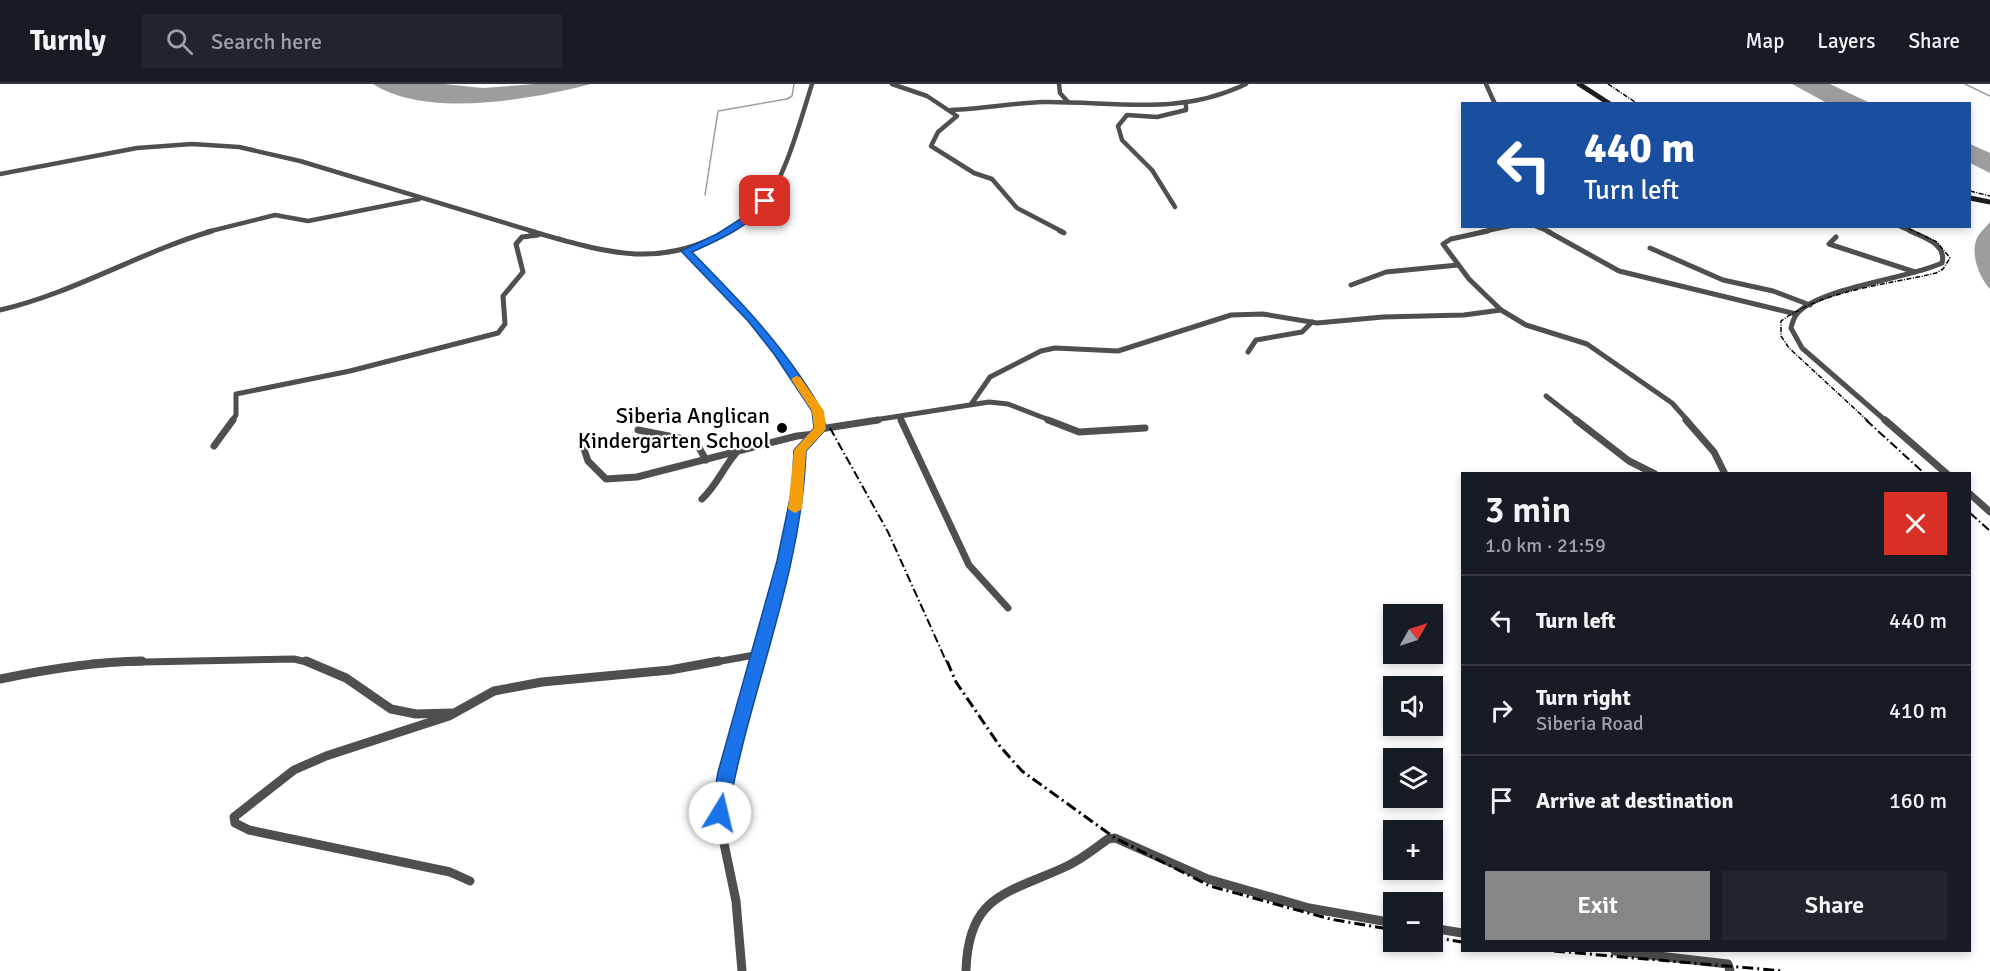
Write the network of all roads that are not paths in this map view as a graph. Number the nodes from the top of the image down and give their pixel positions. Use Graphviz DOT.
graph roads {
  1 [pos="812,84"];
  2 [pos="892,84"];
  3 [pos="1059,84"];
  4 [pos="1246,84"];
  5 [pos="1486,84"];
  6 [pos="1579,84"];
  7 [pos="1068,102"];
  8 [pos="1494,102"];
  9 [pos="1607,102"];
  10 [pos="1186,105"];
  11 [pos="951,110"];
  12 [pos="0,174"];
  13 [pos="1971,198"];
  14 [pos="420,199"];
  15 [pos="1990,202"];
  16 [pos="1175,207"];
  17 [pos="1502,228"];
  18 [pos="1540,228"];
  19 [pos="1903,228"];
  20 [pos="1064,233"];
  21 [pos="543,234"];
  22 [pos="1836,237"];
  23 [pos="1650,248"];
  24 [pos="686,251"];
  25 [pos="1458,265"];
  26 [pos="1917,272"];
  27 [pos="1351,285"];
  28 [pos="1810,305"];
  29 [pos="0,310"];
  30 [pos="1501,310"];
  31 [pos="1796,314"];
  32 [pos="1312,322"];
  33 [pos="1248,352"];
  34 [pos="1546,396"];
  35 [pos="972,403"];
  36 [pos="900,417"];
  37 [pos="1145,428"];
  38 [pos="638,430"];
  39 [pos="818,431"];
  40 [pos="214,446"];
  41 [pos="584,449"];
  42 [pos="736,453"];
  43 [pos="706,460"];
  44 [pos="1651,472"];
  45 [pos="1724,472"];
  46 [pos="1945,472"];
  47 [pos="1971,495"];
  48 [pos="702,498"];
  49 [pos="1990,512"];
  50 [pos="1008,608"];
  51 [pos="760,654"];
  52 [pos="0,679"];
  53 [pos="457,712"];
  54 [pos="470,881"];
  55 [pos="1383,920"];
  56 [pos="1443,930"];
  57 [pos="1461,933"];
  58 [pos="1624,952"];
  59 [pos="742,971"];
  60 [pos="966,971"];
  61 [pos="1730,971"];
  1 -- 24 [label="street"];
  2 -- 11 [label="street"];
  3 -- 7 [label="street"];
  4 -- 10 [label="street"];
  5 -- 8 [label="street"];
  6 -- 9 [label="main road"];
  7 -- 10 [label="street"];
  7 -- 11 [label="street"];
  10 -- 16 [label="street"];
  11 -- 20 [label="street"];
  12 -- 14 [label="street"];
  13 -- 15 [label="main road"];
  14 -- 21 [label="street"];
  14 -- 29 [label="street"];
  17 -- 25 [label="street"];
  18 -- 31 [label="street"];
  19 -- 26 [label="street"];
  21 -- 24 [label="street"];
  21 -- 40 [label="street"];
  22 -- 26 [label="street"];
  23 -- 28 [label="street"];
  24 -- 39 [label="street"];
  25 -- 27 [label="street"];
  25 -- 30 [label="street"];
  26 -- 28 [label="street"];
  28 -- 31 [label="street"];
  30 -- 32 [label="street"];
  30 -- 45 [label="street"];
  31 -- 46 [label="street"];
  32 -- 33 [label="street"];
  32 -- 35 [label="street"];
  34 -- 44 [label="street"];
  35 -- 36 [label="street"];
  35 -- 37 [label="street"];
  36 -- 39 [label="street"];
  36 -- 50 [label="street"];
  38 -- 43 [label="street"];
  39 -- 42 [label="street"];
  39 -- 51 [label="street"];
  41 -- 43 [label="street"];
  42 -- 43 [label="street"];
  42 -- 48 [label="street"];
  47 -- 49 [label="street"];
  51 -- 53 [label="street"];
  51 -- 59 [label="street"];
  52 -- 53 [label="street"];
  53 -- 54 [label="street"];
  55 -- 60 [label="street"];
  56 -- 57 [label="street"];
  58 -- 61 [label="street"];
}
